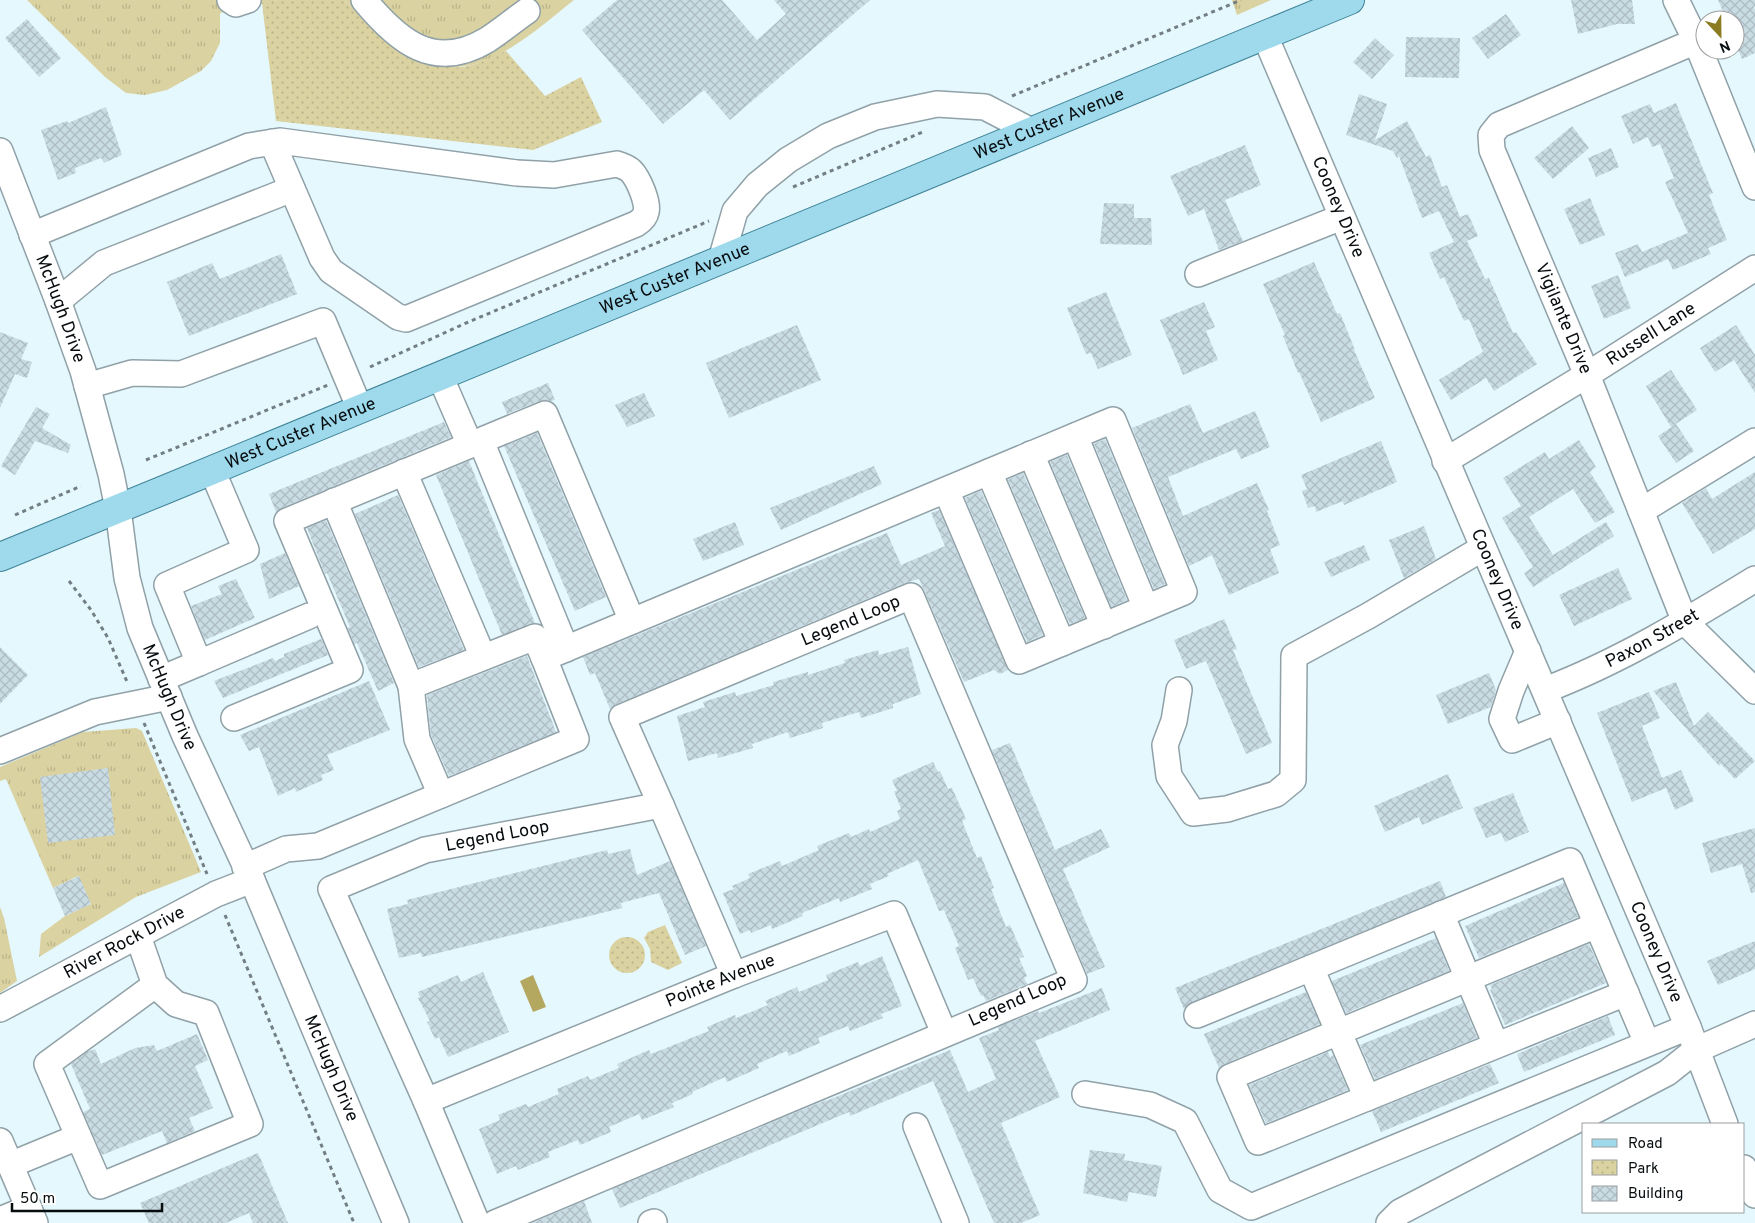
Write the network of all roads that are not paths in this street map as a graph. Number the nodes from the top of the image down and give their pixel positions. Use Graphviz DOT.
graph roads {
  1 [pos="230,0"];
  2 [pos="248,0"];
  3 [pos="364,0"];
  4 [pos="1350,0"];
  5 [pos="1676,0"];
  6 [pos="527,10"];
  7 [pos="1265,36"];
  8 [pos="1695,39"];
  9 [pos="1695,41"];
  10 [pos="1704,60"];
  11 [pos="1033,132"];
  12 [pos="272,142"];
  13 [pos="0,151"];
  14 [pos="1755,187"];
  15 [pos="292,189"];
  16 [pos="1342,217"];
  17 [pos="32,235"];
  18 [pos="721,260"];
  19 [pos="1755,268"];
  20 [pos="1198,274"];
  21 [pos="58,301"];
  22 [pos="1587,375"];
  23 [pos="440,376"];
  24 [pos="87,386"];
  25 [pos="360,409"];
  26 [pos="1074,436"];
  27 [pos="1755,441"];
  28 [pos="475,443"];
  29 [pos="1031,454"];
  30 [pos="1445,461"];
  31 [pos="212,470"];
  32 [pos="404,472"];
  33 [pos="990,472"];
  34 [pos="946,490"];
  35 [pos="334,501"];
  36 [pos="118,509"];
  37 [pos="1641,511"];
  38 [pos="1483,548"];
  39 [pos="2,550"];
  40 [pos="1755,579"];
  41 [pos="1146,608"];
  42 [pos="309,616"];
  43 [pos="632,621"];
  44 [pos="1685,622"];
  45 [pos="1104,626"];
  46 [pos="1062,643"];
  47 [pos="1528,651"];
  48 [pos="555,653"];
  49 [pos="483,657"];
  50 [pos="199,663"];
  51 [pos="411,686"];
  52 [pos="165,688"];
  53 [pos="1180,690"];
  54 [pos="1545,690"];
  55 [pos="1755,692"];
  56 [pos="234,718"];
  57 [pos="1558,721"];
  58 [pos="0,750"];
  59 [pos="441,795"];
  60 [pos="661,806"];
  61 [pos="248,873"];
  62 [pos="1441,914"];
  63 [pos="1597,924"];
  64 [pos="138,936"];
  65 [pos="1311,968"];
  66 [pos="734,975"];
  67 [pos="1468,978"];
  68 [pos="155,985"];
  69 [pos="1626,993"];
  70 [pos="0,1009"];
  71 [pos="1197,1015"];
  72 [pos="1755,1024"];
  73 [pos="1339,1032"];
  74 [pos="944,1033"];
  75 [pos="1692,1038"];
  76 [pos="1647,1044"];
  77 [pos="1496,1046"];
  78 [pos="1086,1094"];
  79 [pos="1367,1098"];
  80 [pos="426,1101"];
  81 [pos="1725,1123"];
  82 [pos="916,1126"];
  83 [pos="78,1136"];
  84 [pos="0,1141"];
  85 [pos="10,1165"];
  86 [pos="1745,1170"];
  87 [pos="1755,1195"];
  88 [pos="32,1216"];
  89 [pos="0,1220"];
  90 [pos="396,1223"];
  91 [pos="477,1223"];
  92 [pos="495,1223"];
  93 [pos="956,1223"];
  94 [pos="1388,1223"];
  1 -- 2 [label="street"];
  3 -- 6 [label="street"];
  4 -- 7 [label="main road, West Custer Avenue"];
  5 -- 8 [label="street"];
  7 -- 11 [label="main road, West Custer Avenue"];
  7 -- 16 [label="street, Cooney Drive"];
  9 -- 22 [label="street, Vigilante Drive"];
  10 -- 14 [label="street"];
  11 -- 18 [label="main road, West Custer Avenue"];
  11 -- 18 [label="street"];
  12 -- 15 [label="street"];
  12 -- 15 [label="street"];
  12 -- 17 [label="street"];
  13 -- 17 [label="street, McHugh Drive"];
  15 -- 21 [label="street"];
  16 -- 20 [label="street"];
  16 -- 30 [label="street, Cooney Drive"];
  17 -- 21 [label="street, McHugh Drive"];
  18 -- 23 [label="main road, West Custer Avenue"];
  19 -- 22 [label="street, Russell Lane"];
  21 -- 24 [label="street, McHugh Drive"];
  22 -- 30 [label="street, Russell Lane"];
  22 -- 37 [label="street, Vigilante Drive"];
  23 -- 25 [label="main road, West Custer Avenue"];
  23 -- 28 [label="street"];
  24 -- 25 [label="street"];
  24 -- 36 [label="street, McHugh Drive"];
  25 -- 31 [label="main road, West Custer Avenue"];
  26 -- 29 [label="street"];
  26 -- 41 [label="street"];
  26 -- 41 [label="street"];
  27 -- 37 [label="street"];
  28 -- 32 [label="street"];
  28 -- 43 [label="street"];
  28 -- 48 [label="street"];
  29 -- 33 [label="street"];
  29 -- 45 [label="street"];
  30 -- 38 [label="street, Cooney Drive"];
  31 -- 36 [label="main road, West Custer Avenue"];
  31 -- 50 [label="street"];
  32 -- 35 [label="street"];
  32 -- 49 [label="street"];
  33 -- 34 [label="street"];
  33 -- 46 [label="street"];
  34 -- 43 [label="street"];
  34 -- 46 [label="street"];
  35 -- 51 [label="street"];
  35 -- 56 [label="street"];
  36 -- 39 [label="main road, West Custer Avenue"];
  36 -- 52 [label="street, McHugh Drive"];
  37 -- 44 [label="street, Vigilante Drive"];
  38 -- 47 [label="street, Cooney Drive"];
  38 -- 53 [label="street"];
  40 -- 44 [label="street, Paxon Street"];
  41 -- 45 [label="street"];
  42 -- 50 [label="street"];
  43 -- 48 [label="street"];
  44 -- 54 [label="street, Paxon Street"];
  44 -- 55 [label="street, Vigilante Drive"];
  45 -- 46 [label="street"];
  47 -- 54 [label="street, Cooney Drive"];
  47 -- 57 [label="street"];
  48 -- 49 [label="street"];
  48 -- 59 [label="street, River Rock Drive"];
  49 -- 51 [label="street"];
  50 -- 52 [label="street"];
  51 -- 59 [label="street"];
  52 -- 58 [label="street"];
  52 -- 61 [label="street, McHugh Drive"];
  54 -- 57 [label="street, Cooney Drive"];
  57 -- 75 [label="street, Cooney Drive"];
  59 -- 61 [label="street, River Rock Drive"];
  60 -- 66 [label="street"];
  60 -- 74 [label="street, Legend Loop"];
  60 -- 80 [label="street, Legend Loop"];
  61 -- 64 [label="street, River Rock Drive"];
  61 -- 90 [label="street, McHugh Drive"];
  62 -- 63 [label="street"];
  62 -- 65 [label="street"];
  62 -- 67 [label="street"];
  63 -- 67 [label="street"];
  63 -- 69 [label="street"];
  64 -- 68 [label="street"];
  64 -- 70 [label="street, River Rock Drive"];
  65 -- 71 [label="street"];
  65 -- 73 [label="street"];
  66 -- 74 [label="street, Pointe Avenue"];
  66 -- 80 [label="street, Pointe Avenue"];
  67 -- 73 [label="street"];
  67 -- 77 [label="street"];
  68 -- 83 [label="street"];
  68 -- 83 [label="street"];
  69 -- 76 [label="street"];
  69 -- 77 [label="street"];
  72 -- 75 [label="street"];
  73 -- 79 [label="street"];
  73 -- 79 [label="street"];
  74 -- 92 [label="street, Legend Loop"];
  75 -- 76 [label="street"];
  75 -- 81 [label="street, Cooney Drive"];
  75 -- 94 [label="street"];
  76 -- 78 [label="street"];
  77 -- 79 [label="street"];
  80 -- 91 [label="street, Legend Loop"];
  82 -- 93 [label="street"];
  83 -- 85 [label="street"];
  84 -- 85 [label="street"];
  85 -- 88 [label="street"];
  86 -- 87 [label="street"];
  88 -- 89 [label="street"];
}
